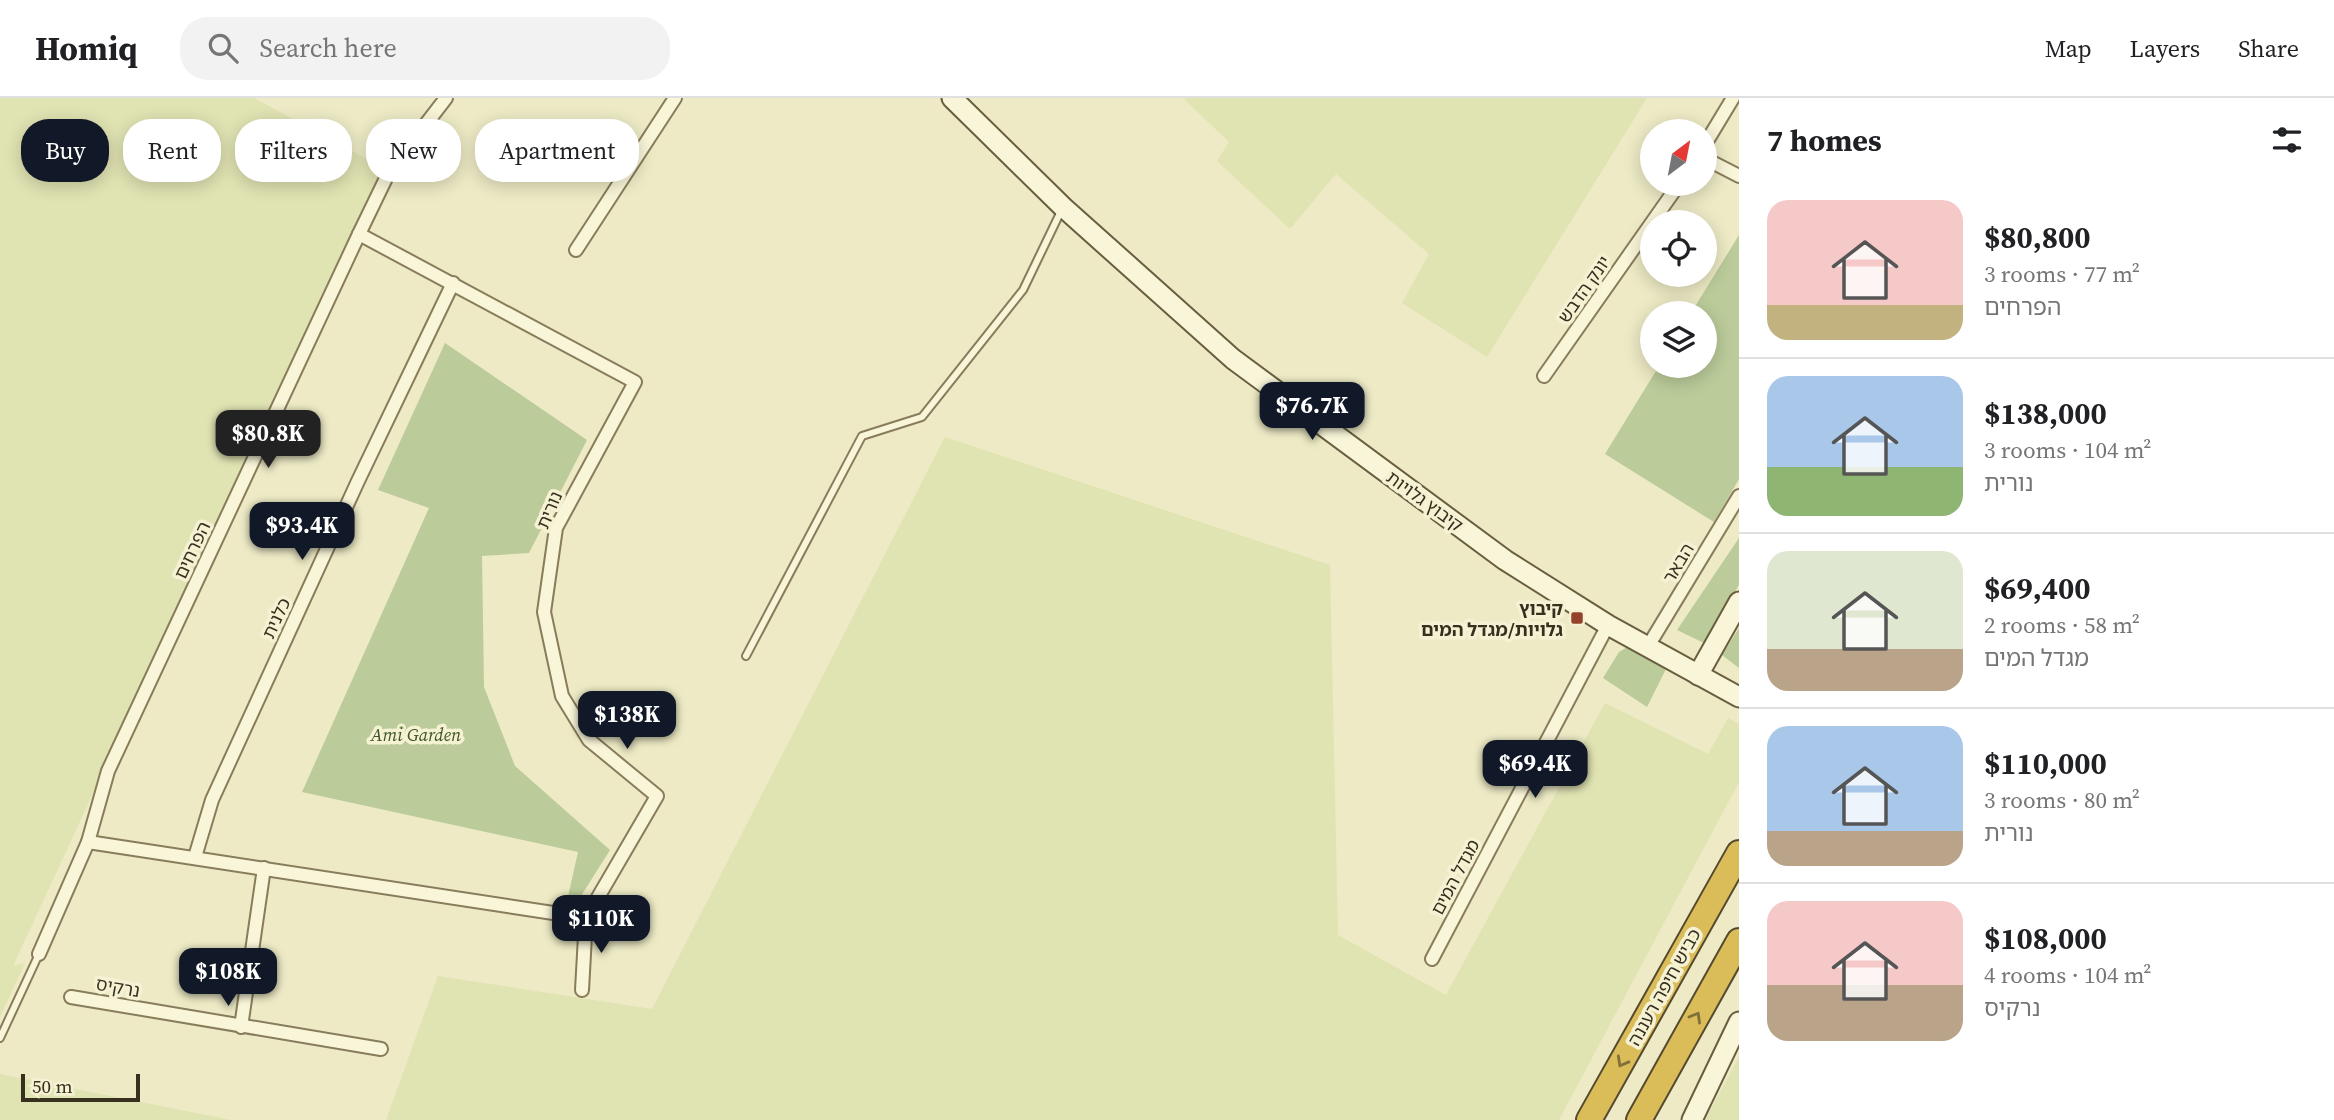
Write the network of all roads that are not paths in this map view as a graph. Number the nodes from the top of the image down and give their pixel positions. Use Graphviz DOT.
graph roads {
  1 [pos="446,98"];
  2 [pos="674,98"];
  3 [pos="952,98"];
  4 [pos="1733,98"];
  5 [pos="1717,124"];
  6 [pos="1717,165"];
  7 [pos="1739,176"];
  8 [pos="1671,196"];
  9 [pos="1063,208"];
  10 [pos="359,234"];
  11 [pos="576,250"];
  12 [pos="453,283"];
  13 [pos="1544,376"];
  14 [pos="1739,496"];
  15 [pos="1739,602"];
  16 [pos="1608,625"];
  17 [pos="1647,648"];
  18 [pos="746,656"];
  19 [pos="1698,675"];
  20 [pos="1739,696"];
  21 [pos="88,842"];
  22 [pos="1739,853"];
  23 [pos="195,857"];
  24 [pos="264,868"];
  25 [pos="586,918"];
  26 [pos="1739,941"];
  27 [pos="39,954"];
  28 [pos="1432,959"];
  29 [pos="582,990"];
  30 [pos="71,997"];
  31 [pos="1739,1022"];
  32 [pos="241,1027"];
  33 [pos="0,1038"];
  34 [pos="381,1049"];
  35 [pos="1657,1086"];
  36 [pos="1589,1120"];
  37 [pos="1639,1120"];
  38 [pos="1645,1120"];
  39 [pos="1692,1120"];
  1 -- 10 [label="street, הפרחים"];
  2 -- 11 [label="street"];
  3 -- 9 [label="street, קיבוץ גלויות"];
  4 -- 5 [label="street"];
  6 -- 7 [label="street"];
  8 -- 13 [label="street, יונק הדבש"];
  9 -- 16 [label="street, קיבוץ גלויות"];
  9 -- 18 [label="lane"];
  10 -- 12 [label="street, נורית"];
  10 -- 21 [label="street, הפרחים"];
  12 -- 23 [label="street, כלנית"];
  12 -- 25 [label="street, נורית"];
  14 -- 17 [label="street, הבאר"];
  15 -- 19 [label="street"];
  16 -- 17 [label="street, קיבוץ גלויות"];
  16 -- 28 [label="street, מגדל המים"];
  17 -- 19 [label="street, קיבוץ גלויות"];
  19 -- 20 [label="street, קיבוץ גלויות"];
  21 -- 23 [label="street"];
  21 -- 27 [label="street, הפרחים"];
  22 -- 36 [label="highway, כביש חיפה רעננה, one-way"];
  23 -- 24 [label="street"];
  24 -- 25 [label="street"];
  24 -- 32 [label="street"];
  25 -- 29 [label="street, נורית"];
  35 -- 26 [label="highway, one-way"];
  27 -- 33 [label="lane"];
  30 -- 32 [label="street, נרקיס"];
  31 -- 39 [label="street"];
  32 -- 34 [label="street, נרקיס"];
  35 -- 37 [label="highway"];
  35 -- 38 [label="highway"];
}
